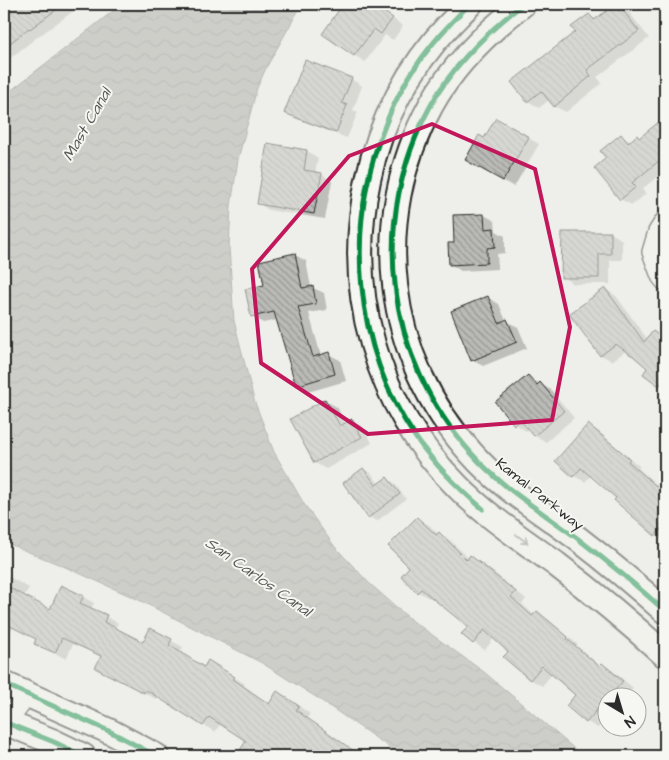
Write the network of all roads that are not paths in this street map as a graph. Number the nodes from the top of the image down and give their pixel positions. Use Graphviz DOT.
graph roads {
  1 [pos="470,4"];
  2 [pos="523,4"];
  3 [pos="665,221"];
  4 [pos="665,281"];
  5 [pos="665,611"];
  6 [pos="665,655"];
  7 [pos="4,684"];
  8 [pos="28,694"];
  9 [pos="4,724"];
  10 [pos="83,756"];
  11 [pos="156,756"];
  1 -- 6 [label="street, one-way"];
  2 -- 5 [label="street, Kamal Parkway"];
  3 -- 4 [label="street"];
  7 -- 8 [label="street"];
  8 -- 9 [label="street"];
  8 -- 11 [label="street"];
  9 -- 10 [label="street"];
}
